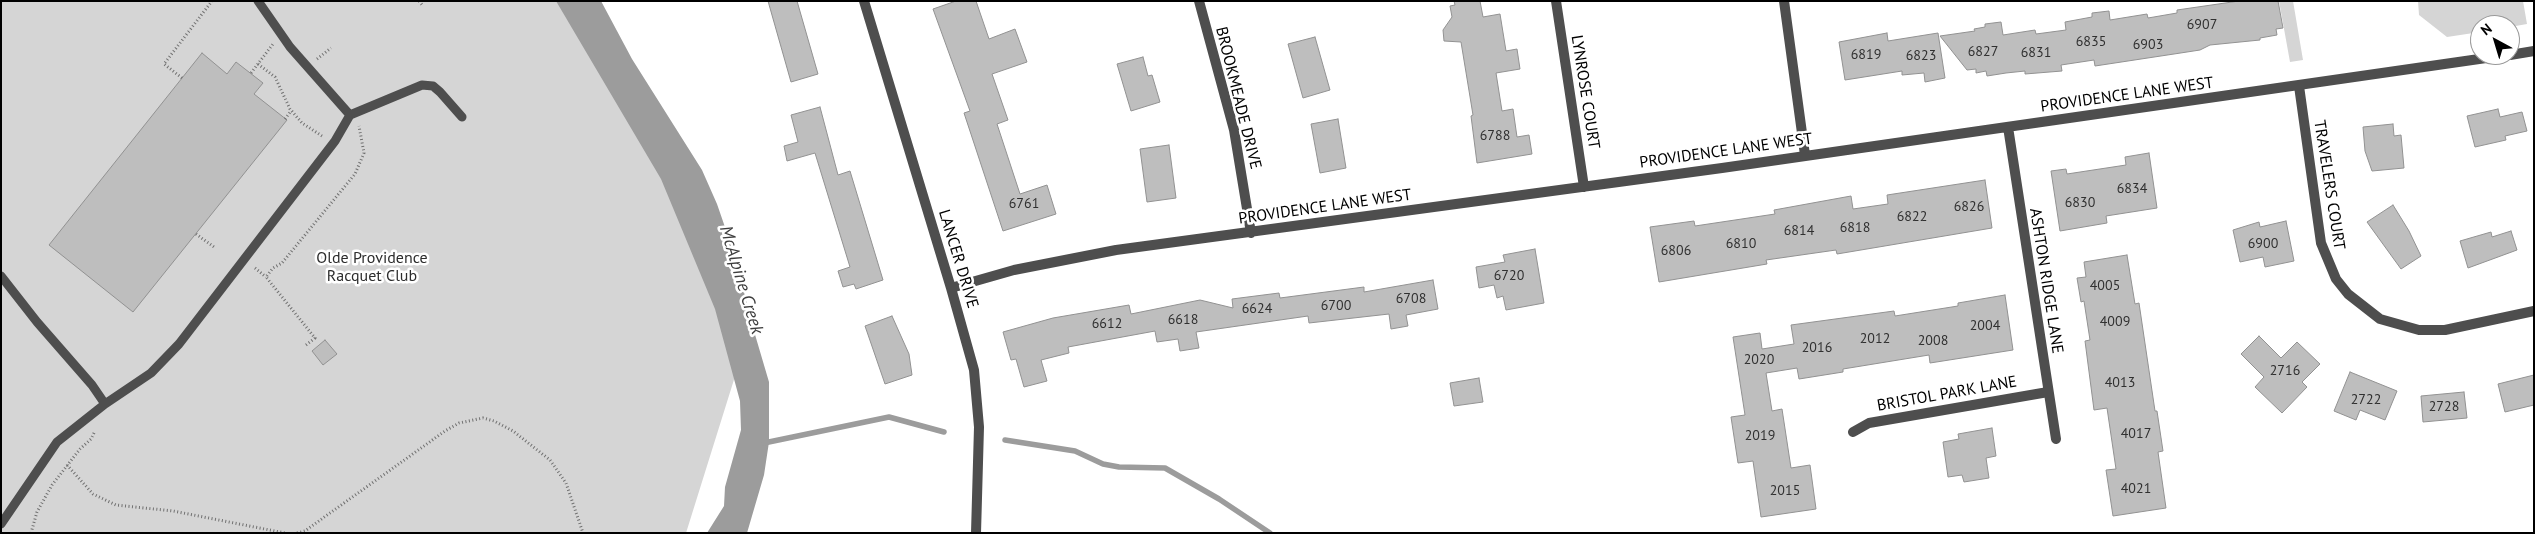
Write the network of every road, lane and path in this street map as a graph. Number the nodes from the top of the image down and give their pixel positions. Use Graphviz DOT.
graph roads {
  1 [pos="212,1"];
  2 [pos="258,1"];
  3 [pos="419,1"];
  4 [pos="864,1"];
  5 [pos="1199,1"];
  6 [pos="1556,1"];
  7 [pos="1784,1"];
  8 [pos="423,6"];
  9 [pos="281,34"];
  10 [pos="2534,51"];
  11 [pos="2520,53"];
  12 [pos="2470,61"];
  13 [pos="258,64"];
  14 [pos="251,73"];
  15 [pos="182,78"];
  16 [pos="2298,86"];
  17 [pos="291,111"];
  18 [pos="350,115"];
  19 [pos="462,117"];
  20 [pos="285,119"];
  21 [pos="302,123"];
  22 [pos="2008,127"];
  23 [pos="1805,155"];
  24 [pos="1584,186"];
  25 [pos="1251,233"];
  26 [pos="196,234"];
  27 [pos="214,247"];
  28 [pos="1,276"];
  29 [pos="951,288"];
  30 [pos="2534,311"];
  31 [pos="306,345"];
  32 [pos="2048,392"];
  33 [pos="105,404"];
  34 [pos="1853,432"];
  35 [pos="91,439"];
  36 [pos="2056,439"];
  37 [pos="67,465"];
  38 [pos="1,524"];
  39 [pos="31,533"];
  40 [pos="285,533"];
  41 [pos="296,533"];
  42 [pos="583,533"];
  43 [pos="976,533"];
  1 -- 15 [label="path"];
  2 -- 9 [label="lane"];
  3 -- 8 [label="path"];
  4 -- 29 [label="street, LANCER DRIVE"];
  5 -- 25 [label="street, BROOKMEADE DRIVE"];
  6 -- 24 [label="street, LYNROSE COURT"];
  7 -- 23 [label="street"];
  9 -- 13 [label="path"];
  9 -- 18 [label="lane"];
  10 -- 11 [label="street, PROVIDENCE LANE WEST"];
  12 -- 16 [label="street, PROVIDENCE LANE WEST"];
  13 -- 14 [label="path"];
  13 -- 17 [label="path"];
  16 -- 22 [label="street, PROVIDENCE LANE WEST"];
  16 -- 30 [label="street, TRAVELERS COURT"];
  17 -- 20 [label="path"];
  17 -- 21 [label="path"];
  18 -- 19 [label="lane"];
  18 -- 31 [label="path"];
  18 -- 33 [label="lane"];
  22 -- 23 [label="street, PROVIDENCE LANE WEST"];
  22 -- 32 [label="street, ASHTON RIDGE LANE"];
  23 -- 24 [label="street, PROVIDENCE LANE WEST"];
  24 -- 25 [label="street, PROVIDENCE LANE WEST"];
  25 -- 29 [label="street, PROVIDENCE LANE WEST"];
  26 -- 27 [label="path"];
  28 -- 33 [label="lane"];
  29 -- 43 [label="street, LANCER DRIVE"];
  32 -- 34 [label="street, BRISTOL PARK LANE"];
  32 -- 36 [label="street, ASHTON RIDGE LANE"];
  33 -- 38 [label="lane"];
  35 -- 37 [label="path"];
  37 -- 39 [label="path"];
  37 -- 40 [label="path"];
  41 -- 42 [label="path"];
}
